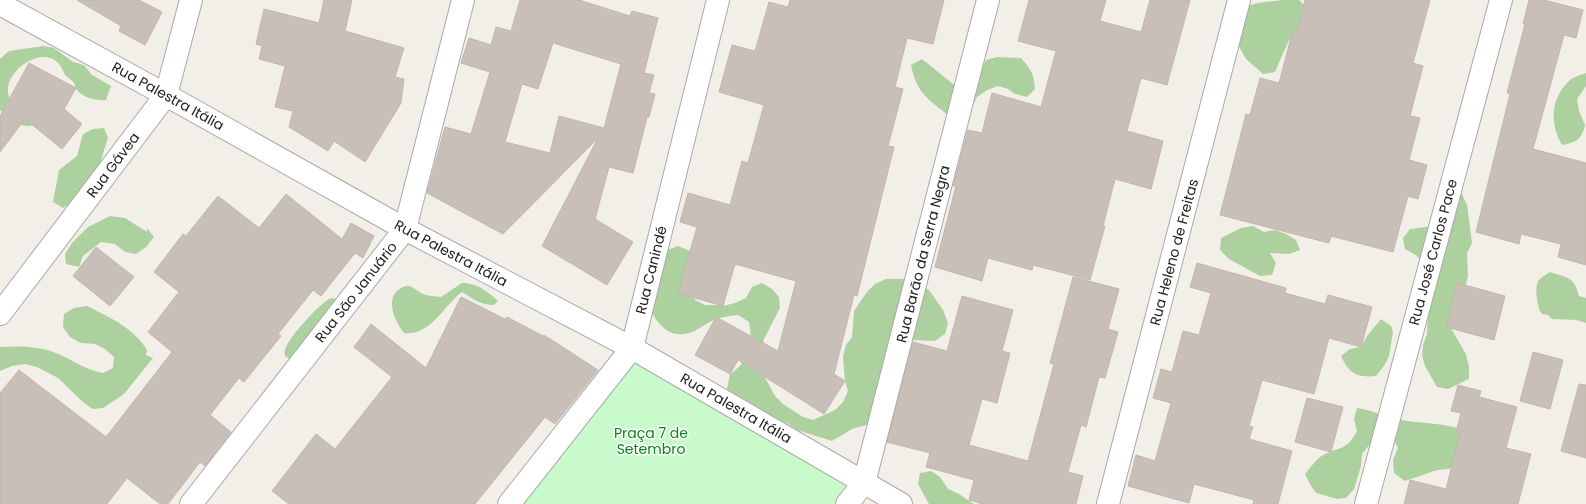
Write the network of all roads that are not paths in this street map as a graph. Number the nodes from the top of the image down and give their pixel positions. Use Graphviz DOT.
graph roads {
  1 [pos="191,0"];
  2 [pos="463,0"];
  3 [pos="718,0"];
  4 [pos="988,0"];
  5 [pos="1239,0"];
  6 [pos="1501,0"];
  7 [pos="0,4"];
  8 [pos="166,95"];
  9 [pos="405,229"];
  10 [pos="0,314"];
  11 [pos="632,348"];
  12 [pos="864,483"];
  13 [pos="191,504"];
  14 [pos="509,504"];
  15 [pos="848,504"];
  16 [pos="901,504"];
  17 [pos="1108,504"];
  18 [pos="1366,504"];
  1 -- 8 [label="street, Rua Gávea"];
  2 -- 9 [label="street, Rua São Januário"];
  3 -- 11 [label="street, Rua Canindé"];
  4 -- 12 [label="street, Rua Barão da Serra Negra"];
  5 -- 17 [label="street, Rua Heleno de Freitas"];
  6 -- 18 [label="street, Rua José Carlos Pace"];
  7 -- 8 [label="street, Rua Palestra Itália"];
  8 -- 9 [label="street, Rua Palestra Itália"];
  8 -- 10 [label="street, Rua Gávea"];
  9 -- 11 [label="street, Rua Palestra Itália"];
  9 -- 13 [label="street, Rua São Januário"];
  11 -- 12 [label="street, Rua Palestra Itália"];
  11 -- 14 [label="street, Rua Canindé"];
  12 -- 15 [label="street, Rua Barão da Serra Negra"];
  12 -- 16 [label="street, Rua Palestra Itália"];
}
